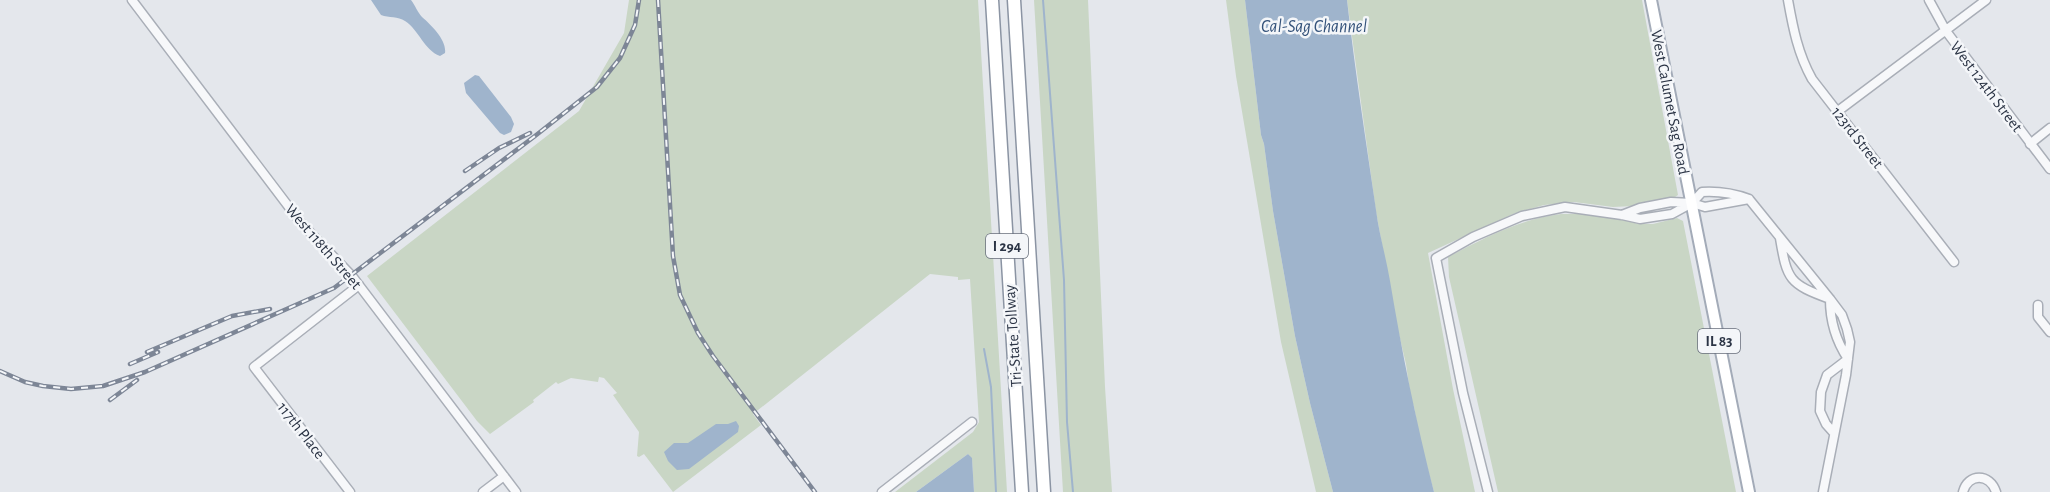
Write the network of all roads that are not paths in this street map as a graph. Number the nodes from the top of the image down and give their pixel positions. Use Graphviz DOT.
graph roads {
  1 [pos="132,0"];
  2 [pos="992,0"];
  3 [pos="1014,0"];
  4 [pos="1651,0"];
  5 [pos="1788,0"];
  6 [pos="1929,0"];
  7 [pos="1986,0"];
  8 [pos="1946,31"];
  9 [pos="1838,111"];
  10 [pos="2050,128"];
  11 [pos="2030,144"];
  12 [pos="2050,169"];
  13 [pos="1749,199"];
  14 [pos="1692,203"];
  15 [pos="1780,237"];
  16 [pos="1954,262"];
  17 [pos="359,285"];
  18 [pos="1830,299"];
  19 [pos="2038,305"];
  20 [pos="2050,332"];
  21 [pos="1848,359"];
  22 [pos="972,422"];
  23 [pos="1834,434"];
  24 [pos="504,476"];
  25 [pos="350,492"];
  26 [pos="483,492"];
  27 [pos="516,492"];
  28 [pos="882,492"];
  29 [pos="1022,492"];
  30 [pos="1044,492"];
  31 [pos="1488,492"];
  32 [pos="1749,492"];
  33 [pos="1823,492"];
  34 [pos="1962,492"];
  35 [pos="1995,492"];
  1 -- 17 [label="street, West 118th Street"];
  2 -- 29 [label="highway, Tri-State Tollway / I 294"];
  3 -- 30 [label="highway, Tri-State Tollway / I 294"];
  4 -- 14 [label="main road, West Calumet Sag Road / IL 83"];
  5 -- 9 [label="street, 123rd Street"];
  6 -- 8 [label="street, West 124th Street"];
  7 -- 8 [label="street"];
  8 -- 9 [label="street"];
  8 -- 11 [label="street, West 124th Street"];
  9 -- 16 [label="street, 123rd Street"];
  10 -- 11 [label="street"];
  11 -- 12 [label="street, West 124th Street"];
  13 -- 14 [label="street"];
  13 -- 14 [label="street"];
  13 -- 15 [label="street"];
  14 -- 31 [label="street"];
  14 -- 32 [label="main road, IL 83"];
  15 -- 18 [label="street"];
  15 -- 18 [label="street"];
  17 -- 24 [label="street, West 118th Street"];
  17 -- 25 [label="street, 117th Place"];
  18 -- 21 [label="street"];
  18 -- 21 [label="street"];
  19 -- 20 [label="street"];
  21 -- 23 [label="street"];
  21 -- 23 [label="street"];
  22 -- 28 [label="street"];
  23 -- 33 [label="street"];
  24 -- 26 [label="street"];
  24 -- 27 [label="street, West 118th Street"];
  34 -- 35 [label="street"];
}
